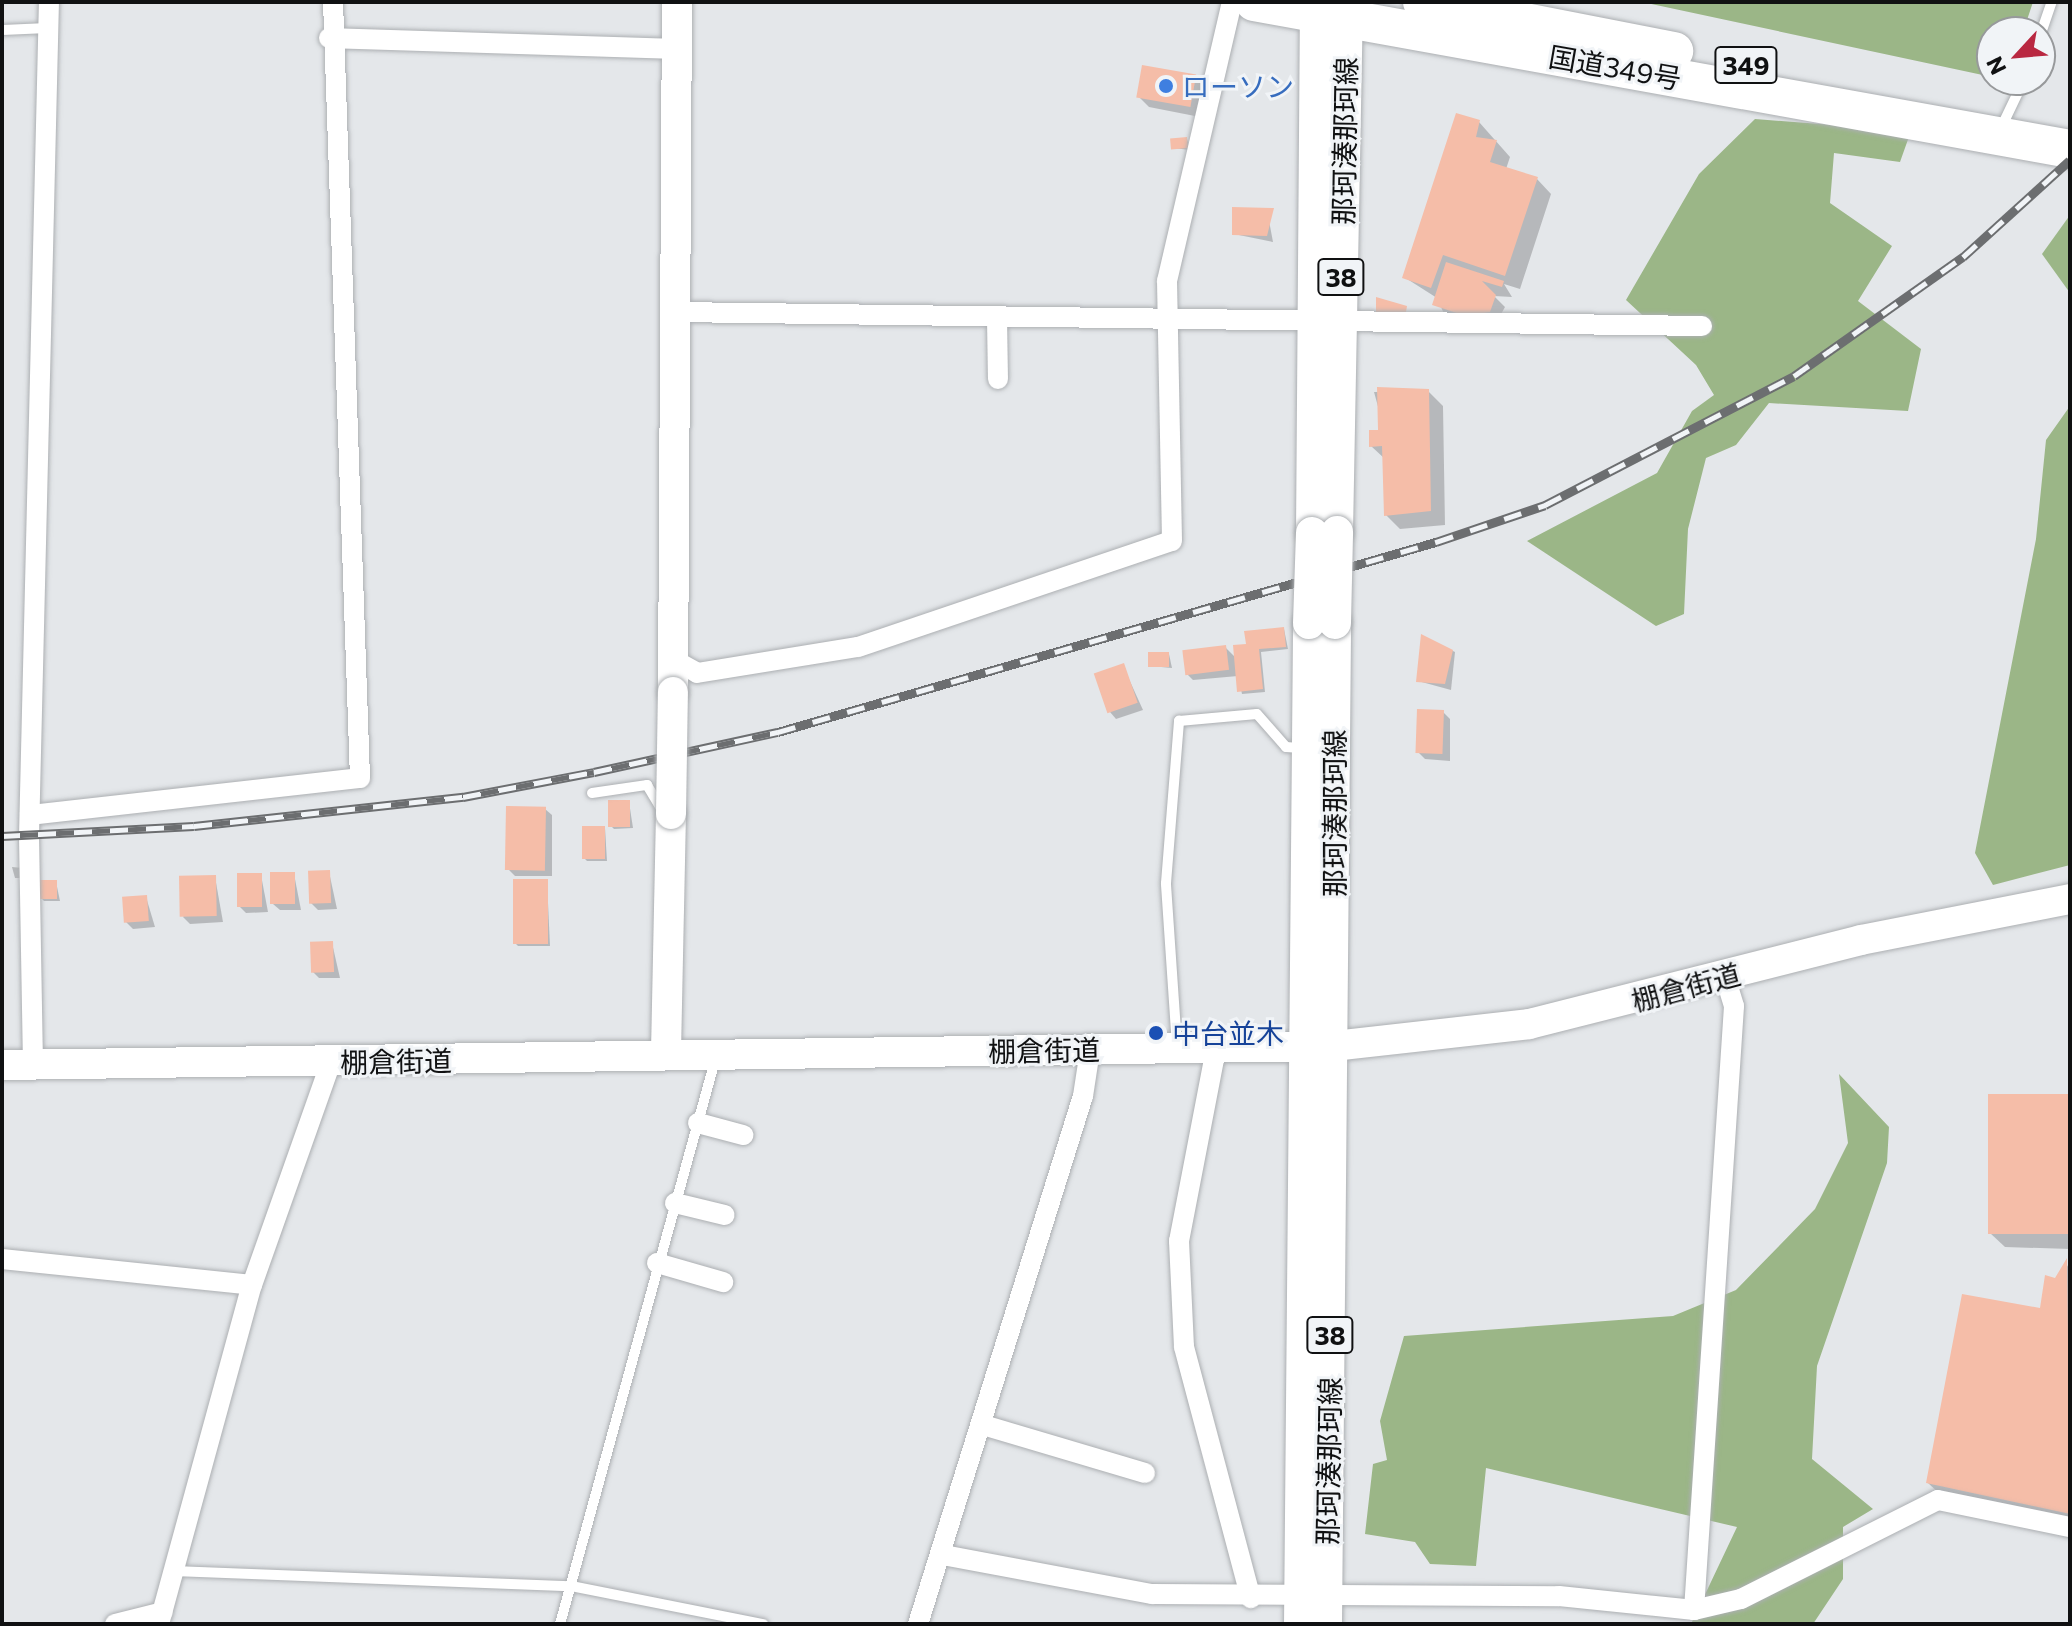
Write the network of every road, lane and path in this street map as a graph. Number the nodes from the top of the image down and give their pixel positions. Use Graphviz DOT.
graph roads {
  1 [pos="49,2"];
  2 [pos="333,2"];
  3 [pos="677,2"];
  4 [pos="1232,2"];
  5 [pos="1254,2"];
  6 [pos="1422,2"];
  7 [pos="1332,10"];
  8 [pos="48,28"];
  9 [pos="2,30"];
  10 [pos="329,38"];
  11 [pos="676,49"];
  12 [pos="2017,96"];
  13 [pos="2002,127"];
  14 [pos="2065,140"];
  15 [pos="675,312"];
  16 [pos="997,318"];
  17 [pos="1167,322"];
  18 [pos="1328,324"];
  19 [pos="1702,326"];
  20 [pos="998,379"];
  21 [pos="1322,623"];
  22 [pos="674,660"];
  23 [pos="1308,749"];
  24 [pos="592,793"];
  25 [pos="30,815"];
  26 [pos="671,823"];
  27 [pos="2070,899"];
  28 [pos="1725,977"];
  29 [pos="1319,1047"];
  30 [pos="1177,1049"];
  31 [pos="1216,1049"];
  32 [pos="1090,1050"];
  33 [pos="717,1051"];
  34 [pos="666,1052"];
  35 [pos="331,1062"];
  36 [pos="2,1065"];
  37 [pos="33,1065"];
  38 [pos="698,1123"];
  39 [pos="743,1135"];
  40 [pos="675,1203"];
  41 [pos="725,1215"];
  42 [pos="2,1259"];
  43 [pos="657,1263"];
  44 [pos="723,1282"];
  45 [pos="252,1285"];
  46 [pos="983,1425"];
  47 [pos="1145,1473"];
  48 [pos="2070,1527"];
  49 [pos="943,1555"];
  50 [pos="172,1571"];
  51 [pos="571,1586"];
  52 [pos="1251,1598"];
  53 [pos="1313,1610"];
  54 [pos="1694,1610"];
  55 [pos="161,1618"];
  56 [pos="115,1624"];
  57 [pos="560,1624"];
  58 [pos="763,1624"];
  59 [pos="918,1624"];
  1 -- 8 [label="street"];
  2 -- 10 [label="street"];
  3 -- 11 [label="street"];
  4 -- 17 [label="street"];
  5 -- 7 [label="highway, 国道349号 / 349"];
  6 -- 13 [label="highway, 国道349号 / 349"];
  7 -- 13 [label="highway, 国道349号 / 349"];
  7 -- 18 [label="main road, 那珂湊那珂線 / 38"];
  8 -- 9 [label="lane"];
  8 -- 25 [label="street"];
  10 -- 11 [label="street"];
  10 -- 25 [label="street"];
  11 -- 15 [label="street"];
  12 -- 13 [label="lane"];
  13 -- 14 [label="highway, 国道349号 / 349"];
  15 -- 16 [label="street"];
  15 -- 22 [label="street"];
  16 -- 17 [label="street"];
  16 -- 20 [label="street"];
  17 -- 18 [label="street"];
  17 -- 22 [label="street"];
  18 -- 19 [label="street"];
  18 -- 21 [label="main road, 那珂湊那珂線 / 38, bridge"];
  21 -- 23 [label="main road, 那珂湊那珂線 / 38"];
  21 -- 29 [label="main road, 那珂湊那珂線 / 38"];
  22 -- 26 [label="street, bridge"];
  23 -- 29 [label="main road, 那珂湊那珂線 / 38"];
  23 -- 30 [label="lane"];
  24 -- 26 [label="lane"];
  25 -- 37 [label="street"];
  26 -- 34 [label="street"];
  27 -- 28 [label="street, 棚倉街道"];
  28 -- 29 [label="street, 棚倉街道"];
  28 -- 54 [label="street"];
  29 -- 31 [label="street, 棚倉街道"];
  29 -- 53 [label="main road, 那珂湊那珂線 / 38"];
  30 -- 31 [label="street, 棚倉街道"];
  30 -- 32 [label="street, 棚倉街道"];
  31 -- 52 [label="street"];
  32 -- 33 [label="street, 棚倉街道"];
  32 -- 46 [label="street"];
  33 -- 34 [label="street, 棚倉街道"];
  33 -- 38 [label="lane"];
  34 -- 35 [label="street, 棚倉街道"];
  35 -- 37 [label="street, 棚倉街道"];
  35 -- 45 [label="street"];
  36 -- 37 [label="street, 棚倉街道"];
  38 -- 39 [label="street"];
  38 -- 40 [label="lane"];
  40 -- 41 [label="street"];
  40 -- 43 [label="lane"];
  42 -- 45 [label="street"];
  43 -- 44 [label="street"];
  43 -- 51 [label="lane"];
  45 -- 50 [label="street"];
  46 -- 47 [label="street"];
  46 -- 49 [label="street"];
  48 -- 54 [label="street"];
  49 -- 52 [label="street"];
  49 -- 59 [label="street"];
  50 -- 51 [label="lane"];
  50 -- 55 [label="street"];
  51 -- 57 [label="lane"];
  51 -- 58 [label="lane"];
  52 -- 53 [label="street"];
  53 -- 54 [label="street"];
  55 -- 56 [label="street"];
}
